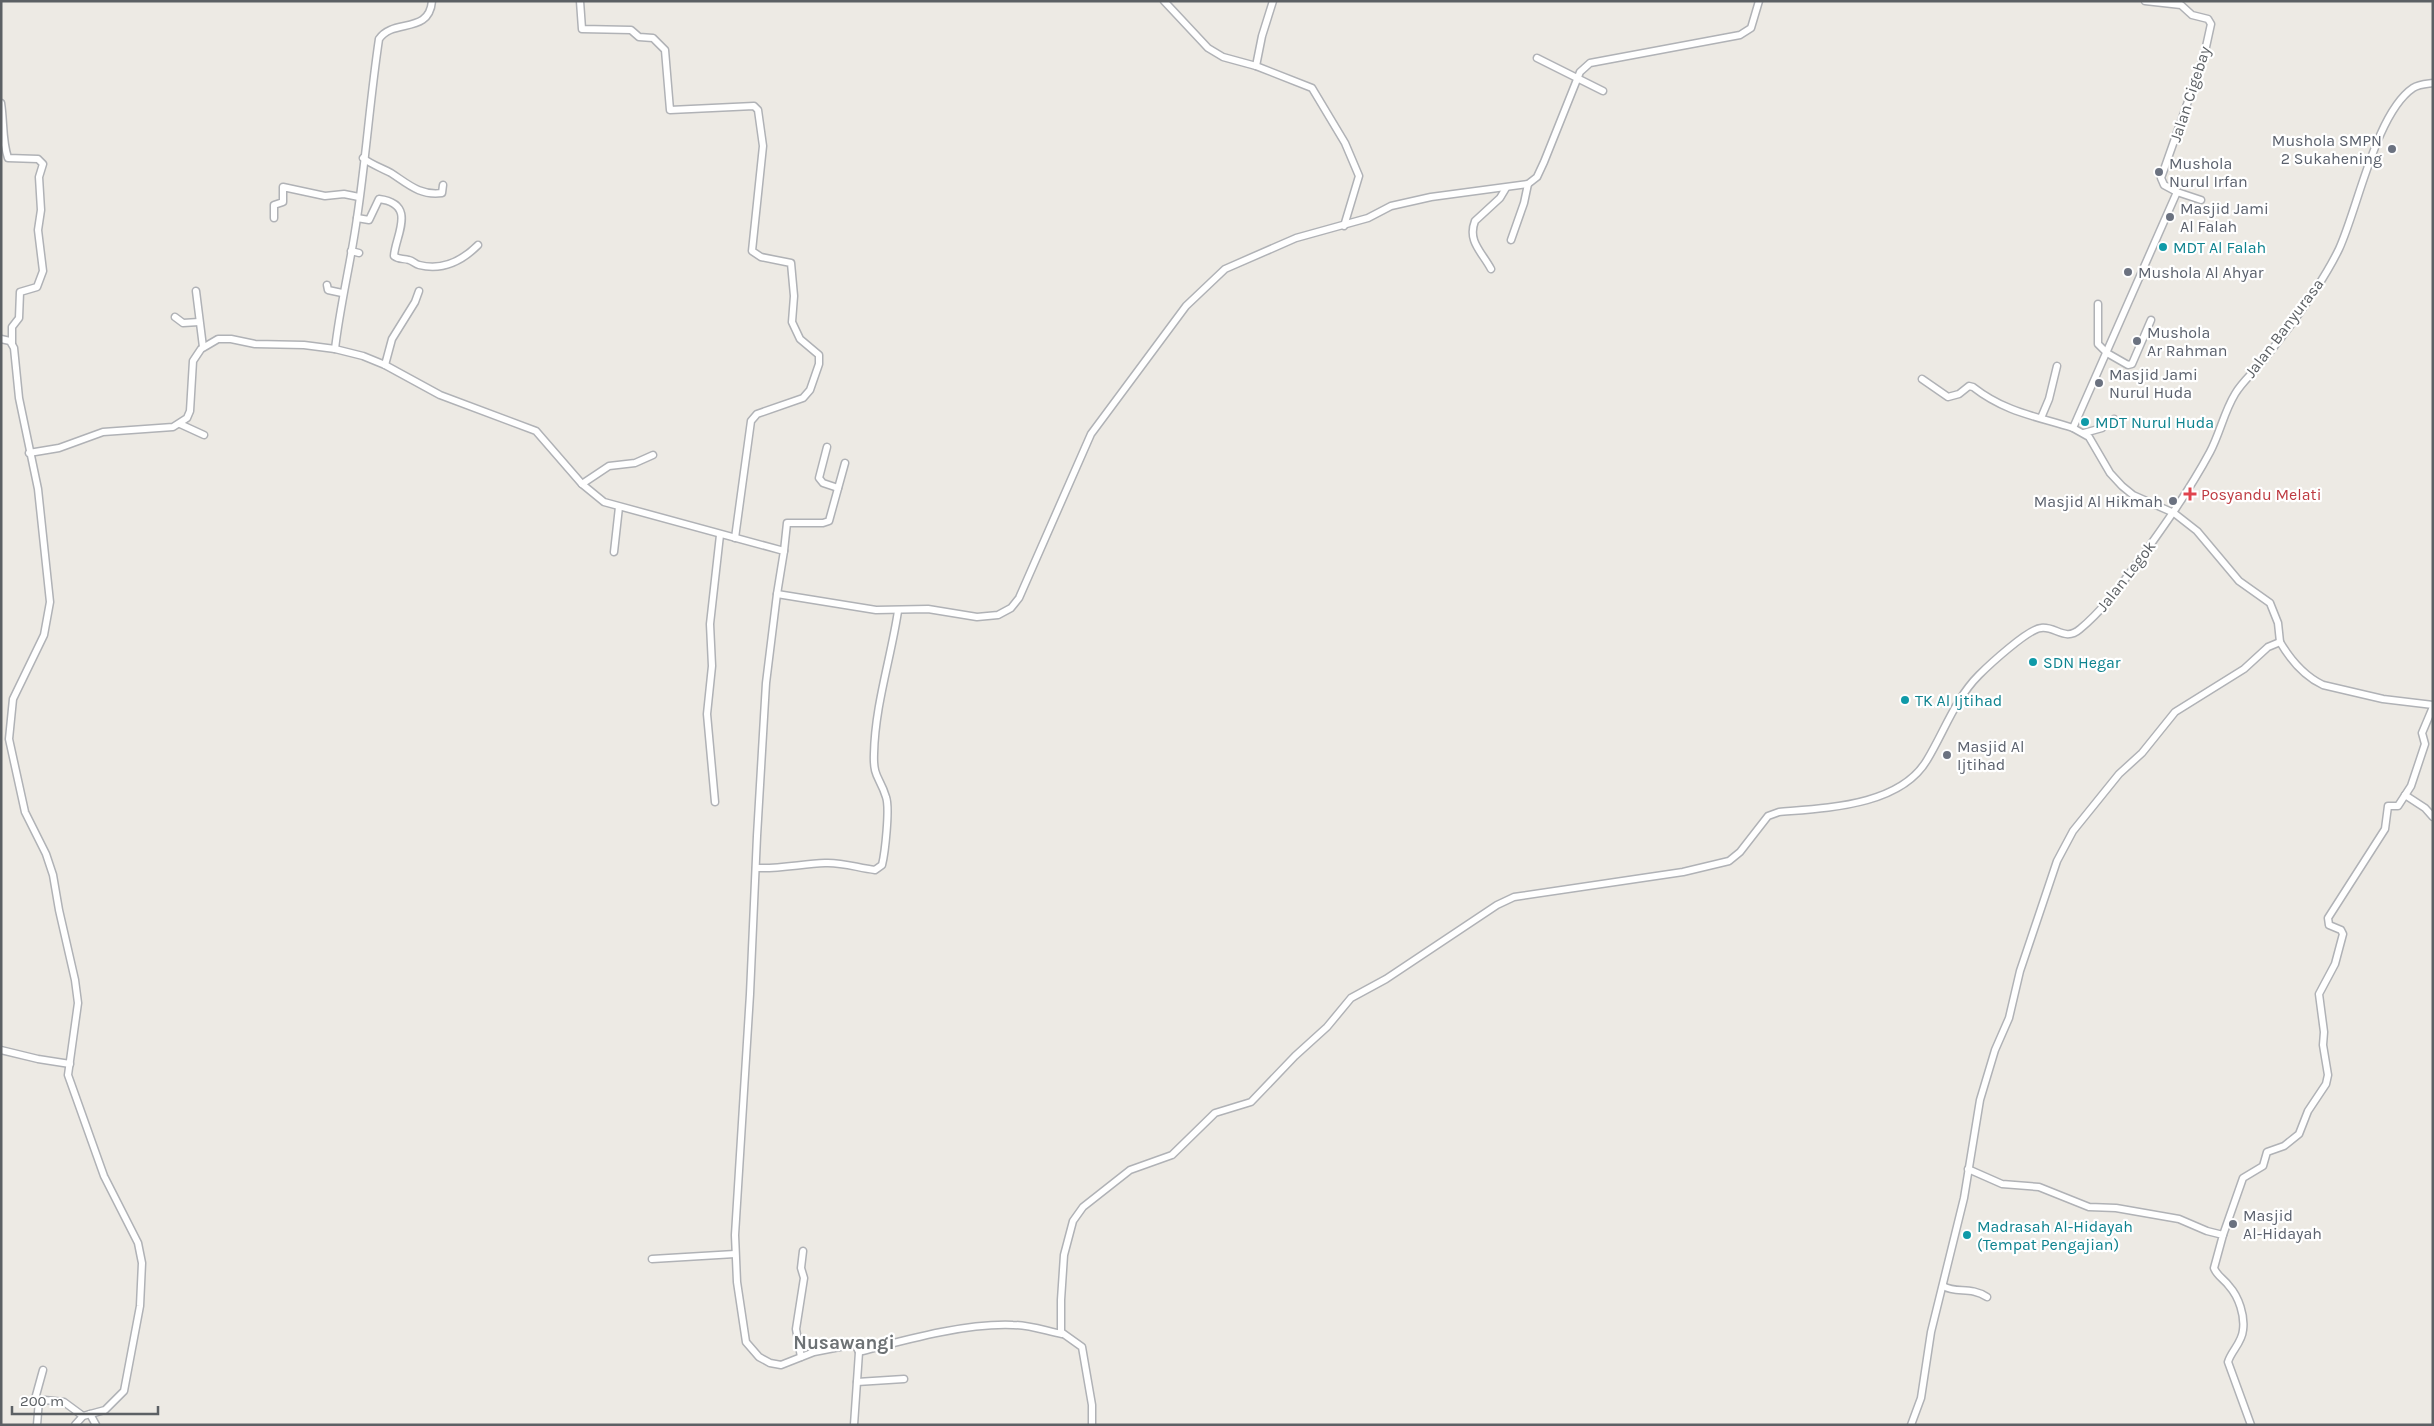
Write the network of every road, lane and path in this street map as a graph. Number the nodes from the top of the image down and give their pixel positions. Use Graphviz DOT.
graph roads {
  1 [pos="432,1"];
  2 [pos="580,1"];
  3 [pos="1164,1"];
  4 [pos="1274,1"];
  5 [pos="1759,1"];
  6 [pos="2145,1"];
  7 [pos="1537,58"];
  8 [pos="1256,66"];
  9 [pos="1577,80"];
  10 [pos="2433,83"];
  11 [pos="1603,91"];
  12 [pos="1,103"];
  13 [pos="363,158"];
  14 [pos="1528,184"];
  15 [pos="443,185"];
  16 [pos="1506,188"];
  17 [pos="2177,192"];
  18 [pos="359,197"];
  19 [pos="2201,200"];
  20 [pos="274,218"];
  21 [pos="357,218"];
  22 [pos="1344,226"];
  23 [pos="1511,240"];
  24 [pos="478,245"];
  25 [pos="351,251"];
  26 [pos="359,253"];
  27 [pos="1491,269"];
  28 [pos="327,285"];
  29 [pos="196,291"];
  30 [pos="419,291"];
  31 [pos="342,293"];
  32 [pos="2098,304"];
  33 [pos="175,317"];
  34 [pos="2151,320"];
  35 [pos="199,322"];
  36 [pos="1,339"];
  37 [pos="12,343"];
  38 [pos="203,347"];
  39 [pos="335,349"];
  40 [pos="2107,353"];
  41 [pos="385,365"];
  42 [pos="2057,366"];
  43 [pos="1922,379"];
  44 [pos="2041,418"];
  45 [pos="2114,419"];
  46 [pos="180,424"];
  47 [pos="2072,428"];
  48 [pos="2084,433"];
  49 [pos="204,435"];
  50 [pos="827,447"];
  51 [pos="29,453"];
  52 [pos="653,455"];
  53 [pos="845,463"];
  54 [pos="582,484"];
  55 [pos="838,488"];
  56 [pos="619,507"];
  57 [pos="2174,512"];
  58 [pos="720,535"];
  59 [pos="735,538"];
  60 [pos="784,551"];
  61 [pos="614,552"];
  62 [pos="777,594"];
  63 [pos="898,611"];
  64 [pos="2280,642"];
  65 [pos="2433,706"];
  66 [pos="2405,795"];
  67 [pos="715,802"];
  68 [pos="2433,817"];
  69 [pos="756,868"];
  70 [pos="1,1050"];
  71 [pos="70,1064"];
  72 [pos="1968,1169"];
  73 [pos="2222,1234"];
  74 [pos="802,1251"];
  75 [pos="735,1254"];
  76 [pos="652,1259"];
  77 [pos="1944,1286"];
  78 [pos="1987,1297"];
  79 [pos="1062,1334"];
  80 [pos="859,1352"];
  81 [pos="801,1357"];
  82 [pos="43,1370"];
  83 [pos="904,1379"];
  84 [pos="857,1382"];
  85 [pos="39,1400"];
  86 [pos="87,1415"];
  87 [pos="37,1425"];
  88 [pos="75,1425"];
  89 [pos="96,1425"];
  90 [pos="854,1425"];
  91 [pos="1092,1425"];
  92 [pos="1911,1425"];
  93 [pos="2251,1425"];
  1 -- 13 [label="street"];
  2 -- 59 [label="street"];
  3 -- 8 [label="street"];
  4 -- 8 [label="street"];
  5 -- 9 [label="street"];
  6 -- 17 [label="street, Jalan Cigebay"];
  7 -- 9 [label="street"];
  8 -- 22 [label="street"];
  9 -- 11 [label="street"];
  9 -- 14 [label="street"];
  10 -- 57 [label="street, Jalan Banyurasa"];
  12 -- 37 [label="street"];
  13 -- 15 [label="street"];
  13 -- 18 [label="street"];
  14 -- 16 [label="street"];
  14 -- 23 [label="street"];
  16 -- 22 [label="street"];
  16 -- 27 [label="street"];
  17 -- 19 [label="street"];
  17 -- 40 [label="street"];
  18 -- 20 [label="street"];
  18 -- 21 [label="street"];
  21 -- 24 [label="street"];
  21 -- 25 [label="street"];
  22 -- 63 [label="street"];
  25 -- 26 [label="street"];
  25 -- 31 [label="street"];
  28 -- 31 [label="street"];
  29 -- 35 [label="street"];
  30 -- 41 [label="street"];
  31 -- 39 [label="street"];
  32 -- 40 [label="street"];
  33 -- 35 [label="street"];
  34 -- 40 [label="street"];
  35 -- 38 [label="street"];
  36 -- 37 [label="street"];
  37 -- 51 [label="street"];
  38 -- 39 [label="street"];
  38 -- 46 [label="street"];
  39 -- 41 [label="street"];
  40 -- 47 [label="street"];
  41 -- 54 [label="street"];
  42 -- 44 [label="street"];
  43 -- 44 [label="street"];
  44 -- 47 [label="street"];
  45 -- 48 [label="street"];
  46 -- 49 [label="street"];
  46 -- 51 [label="street"];
  47 -- 48 [label="street"];
  48 -- 57 [label="street"];
  50 -- 55 [label="street"];
  51 -- 71 [label="street"];
  52 -- 54 [label="street"];
  53 -- 55 [label="street"];
  54 -- 56 [label="street"];
  55 -- 60 [label="street"];
  56 -- 58 [label="street"];
  56 -- 61 [label="street"];
  57 -- 64 [label="street"];
  57 -- 79 [label="street, Jalan Legok"];
  58 -- 59 [label="street"];
  58 -- 67 [label="street"];
  59 -- 60 [label="street"];
  60 -- 62 [label="street"];
  62 -- 63 [label="street"];
  62 -- 69 [label="street"];
  63 -- 69 [label="street"];
  64 -- 65 [label="street"];
  64 -- 72 [label="street"];
  65 -- 66 [label="street"];
  66 -- 68 [label="street"];
  66 -- 73 [label="street"];
  69 -- 75 [label="street"];
  70 -- 71 [label="street"];
  71 -- 86 [label="street"];
  72 -- 73 [label="street"];
  72 -- 77 [label="street"];
  73 -- 93 [label="street"];
  74 -- 81 [label="street"];
  75 -- 76 [label="street"];
  75 -- 81 [label="street"];
  77 -- 78 [label="street"];
  77 -- 92 [label="street"];
  79 -- 80 [label="street"];
  79 -- 91 [label="street"];
  80 -- 81 [label="street"];
  80 -- 84 [label="street"];
  82 -- 85 [label="street"];
  83 -- 84 [label="street"];
  84 -- 90 [label="street"];
  85 -- 86 [label="street"];
  85 -- 87 [label="street"];
  86 -- 88 [label="street"];
  86 -- 89 [label="street"];
}
